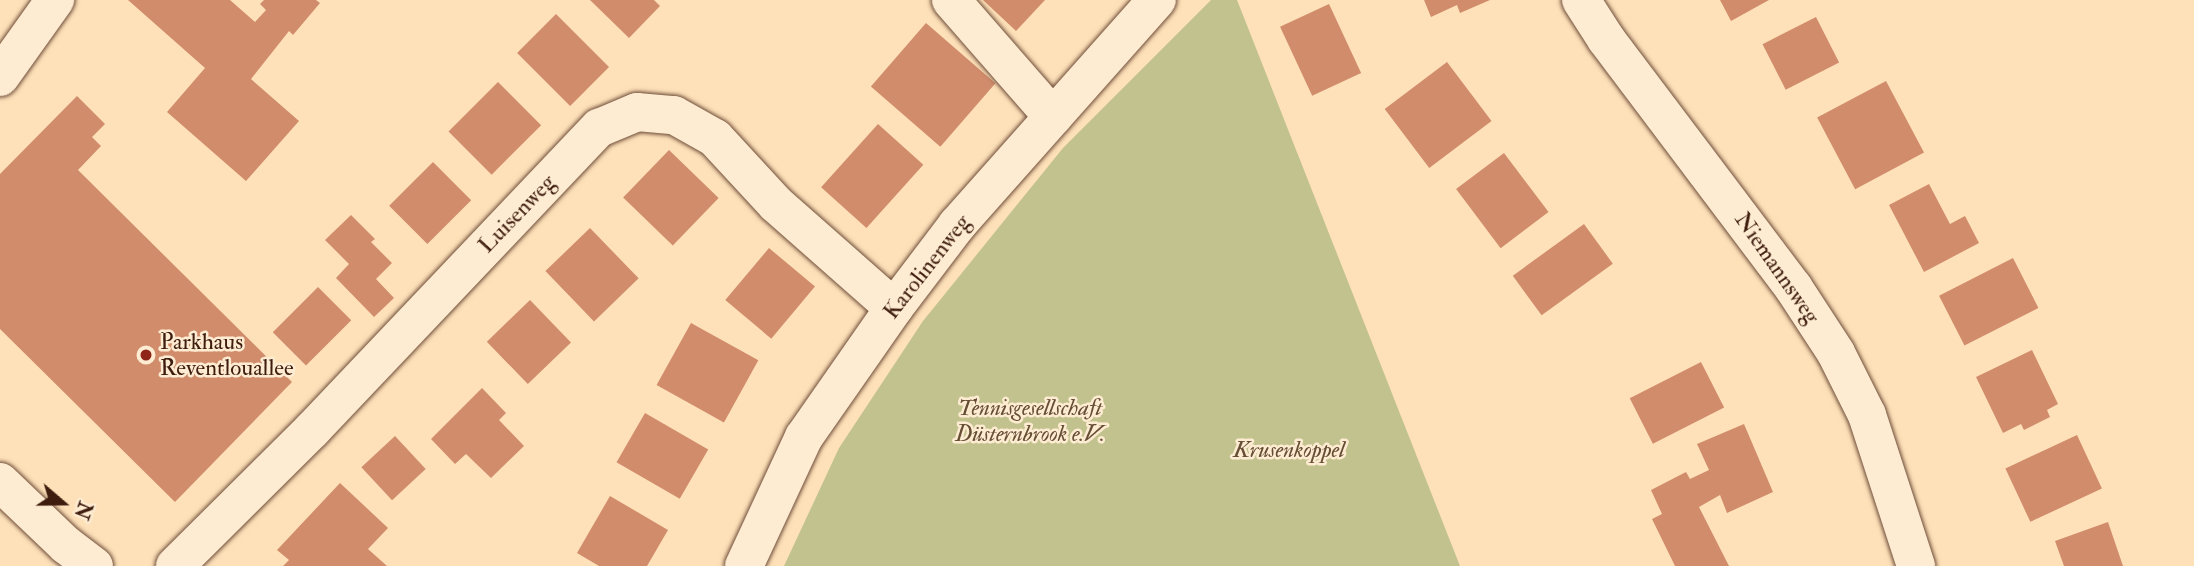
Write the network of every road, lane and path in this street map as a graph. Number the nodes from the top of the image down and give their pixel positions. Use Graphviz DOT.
graph roads {
  1 [pos="55,0"];
  2 [pos="951,0"];
  3 [pos="1157,0"];
  4 [pos="1581,0"];
  5 [pos="0,77"];
  6 [pos="1053,117"];
  7 [pos="894,308"];
  8 [pos="0,482"];
  9 [pos="94,566"];
  10 [pos="175,566"];
  11 [pos="744,566"];
  12 [pos="1916,566"];
  1 -- 5 [label="street"];
  2 -- 6 [label="street"];
  3 -- 6 [label="street, Karolinenweg"];
  4 -- 12 [label="street, Niemannsweg"];
  6 -- 7 [label="street, Karolinenweg"];
  7 -- 10 [label="street, Luisenweg"];
  7 -- 11 [label="street, Karolinenweg"];
  8 -- 9 [label="street"];
}
